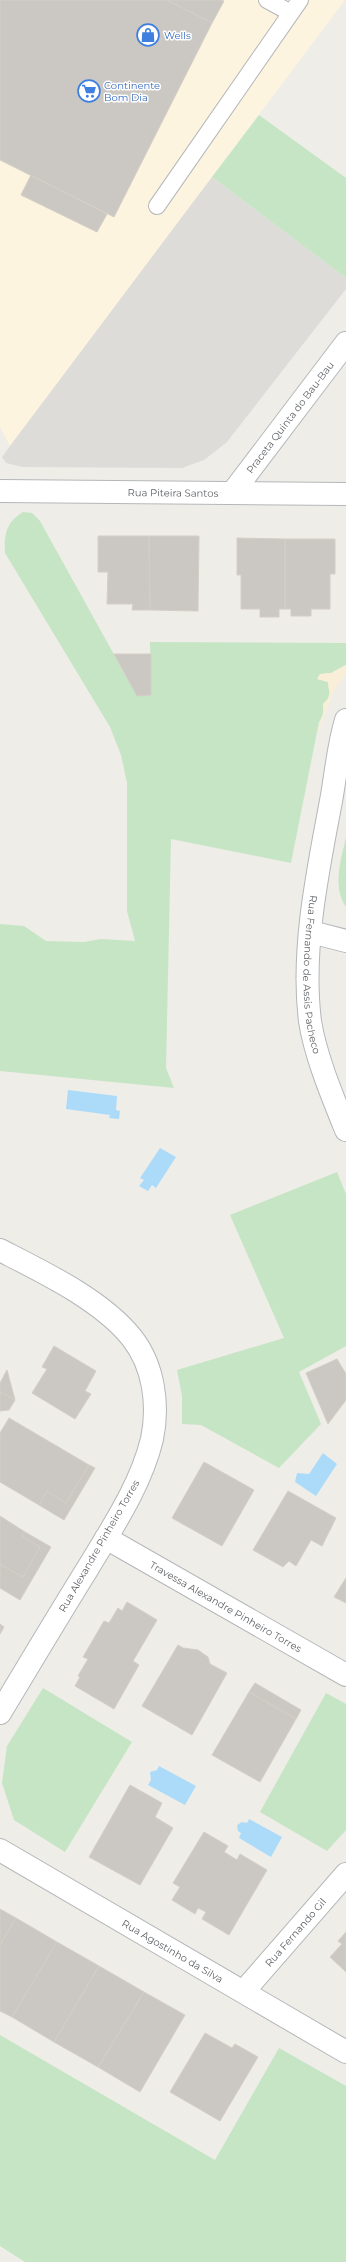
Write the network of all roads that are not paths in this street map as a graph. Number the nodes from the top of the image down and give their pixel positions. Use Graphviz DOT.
graph roads {
  1 [pos="267,0"];
  2 [pos="295,6"];
  3 [pos="158,206"];
  4 [pos="346,342"];
  5 [pos="0,491"];
  6 [pos="233,492"];
  7 [pos="346,494"];
  8 [pos="346,720"];
  9 [pos="311,932"];
  10 [pos="346,941"];
  11 [pos="346,1130"];
  12 [pos="0,1250"];
  13 [pos="106,1538"];
  14 [pos="346,1675"];
  15 [pos="0,1713"];
  16 [pos="0,1850"];
  17 [pos="346,1874"];
  18 [pos="244,1991"];
  19 [pos="346,2052"];
  1 -- 2 [label="lane"];
  2 -- 3 [label="lane"];
  4 -- 6 [label="street, Praceta Quinta do Bau-Bau"];
  5 -- 6 [label="street, Rua Piteira Santos"];
  6 -- 7 [label="street, Rua Piteira Santos"];
  8 -- 9 [label="street, Rua Fernando de Assis Pacheco"];
  9 -- 10 [label="street"];
  9 -- 11 [label="street, Rua Fernando de Assis Pacheco"];
  12 -- 13 [label="street, Rua Alexandre Pinheiro Torres"];
  13 -- 14 [label="street, Travessa Alexandre Pinheiro Torres"];
  13 -- 15 [label="street, Rua Alexandre Pinheiro Torres"];
  16 -- 18 [label="street, Rua Agostinho da Silva"];
  17 -- 18 [label="street, Rua Fernando Gil"];
  18 -- 19 [label="street, Rua Agostinho da Silva"];
}
